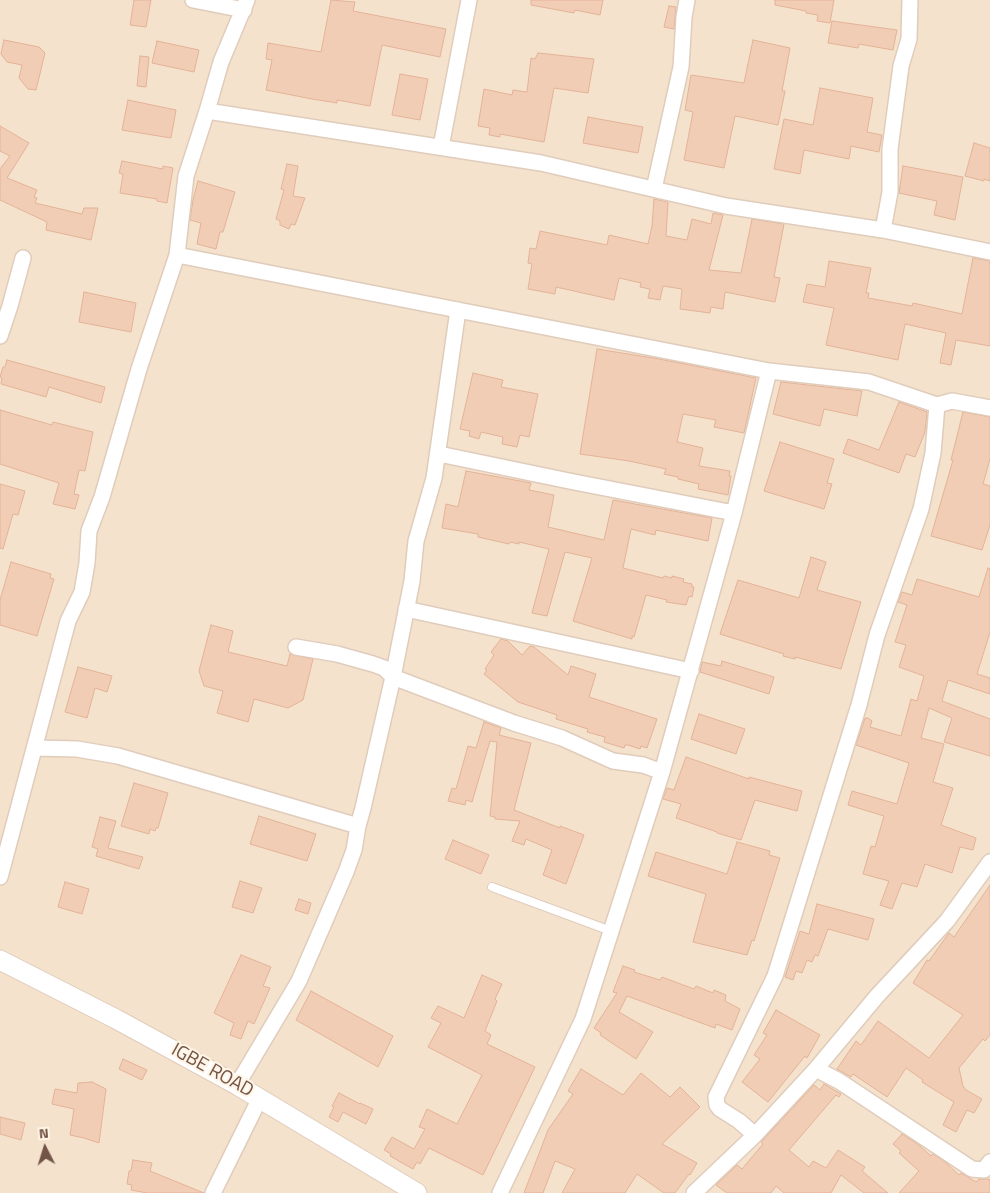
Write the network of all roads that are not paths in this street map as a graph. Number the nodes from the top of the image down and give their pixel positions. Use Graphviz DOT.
graph roads {
  1 [pos="193,0"];
  2 [pos="469,0"];
  3 [pos="687,0"];
  4 [pos="910,0"];
  5 [pos="245,5"];
  6 [pos="207,111"];
  7 [pos="440,147"];
  8 [pos="654,189"];
  9 [pos="883,230"];
  10 [pos="990,252"];
  11 [pos="177,255"];
  12 [pos="23,258"];
  13 [pos="458,310"];
  14 [pos="0,336"];
  15 [pos="769,371"];
  16 [pos="937,405"];
  17 [pos="990,408"];
  18 [pos="439,454"];
  19 [pos="734,512"];
  20 [pos="406,609"];
  21 [pos="296,647"];
  22 [pos="691,671"];
  23 [pos="393,677"];
  24 [pos="36,748"];
  25 [pos="662,772"];
  26 [pos="358,826"];
  27 [pos="990,851"];
  28 [pos="988,865"];
  29 [pos="0,877"];
  30 [pos="492,887"];
  31 [pos="611,931"];
  32 [pos="0,960"];
  33 [pos="816,1069"];
  34 [pos="237,1085"];
  35 [pos="260,1098"];
  36 [pos="755,1135"];
  37 [pos="990,1162"];
  38 [pos="213,1193"];
  39 [pos="417,1193"];
  40 [pos="500,1193"];
  41 [pos="694,1193"];
  1 -- 5 [label="street"];
  2 -- 7 [label="street"];
  3 -- 8 [label="street"];
  4 -- 9 [label="street"];
  5 -- 6 [label="street"];
  6 -- 7 [label="street"];
  6 -- 11 [label="street"];
  7 -- 8 [label="street"];
  8 -- 9 [label="street"];
  9 -- 10 [label="street"];
  11 -- 13 [label="street"];
  11 -- 24 [label="street"];
  12 -- 14 [label="street"];
  13 -- 15 [label="street"];
  13 -- 18 [label="street"];
  15 -- 16 [label="street"];
  15 -- 19 [label="street"];
  16 -- 17 [label="street"];
  16 -- 36 [label="street"];
  18 -- 19 [label="street"];
  18 -- 20 [label="street"];
  19 -- 22 [label="street"];
  20 -- 22 [label="street"];
  20 -- 23 [label="street"];
  21 -- 23 [label="street"];
  22 -- 25 [label="street"];
  23 -- 25 [label="street"];
  23 -- 26 [label="street"];
  24 -- 26 [label="street"];
  24 -- 29 [label="street"];
  25 -- 31 [label="street"];
  26 -- 34 [label="street"];
  27 -- 28 [label="street"];
  28 -- 33 [label="street"];
  30 -- 31 [label="lane"];
  31 -- 40 [label="street"];
  32 -- 34 [label="street, IGBE ROAD"];
  33 -- 36 [label="street"];
  33 -- 37 [label="street"];
  34 -- 35 [label="street, IGBE ROAD"];
  35 -- 38 [label="street"];
  35 -- 39 [label="street, IGBE ROAD"];
  36 -- 41 [label="street"];
}
